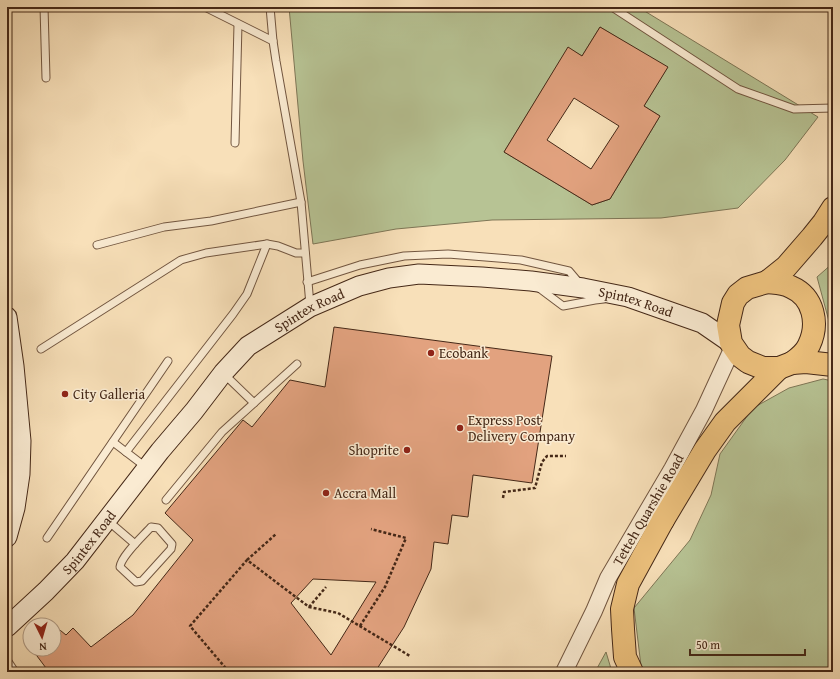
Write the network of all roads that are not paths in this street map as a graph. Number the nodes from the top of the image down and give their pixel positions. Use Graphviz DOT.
graph roads {
  1 [pos="44,7"];
  2 [pos="205,7"];
  3 [pos="270,7"];
  4 [pos="612,7"];
  5 [pos="238,24"];
  6 [pos="273,41"];
  7 [pos="46,78"];
  8 [pos="833,108"];
  9 [pos="235,143"];
  10 [pos="301,202"];
  11 [pos="833,208"];
  12 [pos="268,244"];
  13 [pos="97,245"];
  14 [pos="305,253"];
  15 [pos="531,281"];
  16 [pos="307,282"];
  17 [pos="767,282"];
  18 [pos="584,288"];
  19 [pos="628,297"];
  20 [pos="310,307"];
  21 [pos="7,317"];
  22 [pos="732,345"];
  23 [pos="41,349"];
  24 [pos="168,361"];
  25 [pos="297,364"];
  26 [pos="786,365"];
  27 [pos="833,365"];
  28 [pos="223,373"];
  29 [pos="254,403"];
  30 [pos="113,442"];
  31 [pos="126,452"];
  32 [pos="147,468"];
  33 [pos="166,500"];
  34 [pos="107,520"];
  35 [pos="7,537"];
  36 [pos="47,538"];
  37 [pos="135,544"];
  38 [pos="7,627"];
  39 [pos="7,660"];
  40 [pos="15,672"];
  41 [pos="564,672"];
  42 [pos="632,672"];
  1 -- 7 [label="lane"];
  2 -- 5 [label="lane"];
  3 -- 6 [label="lane"];
  4 -- 8 [label="lane"];
  5 -- 6 [label="lane"];
  5 -- 9 [label="lane"];
  6 -- 10 [label="lane"];
  10 -- 13 [label="lane"];
  10 -- 14 [label="lane"];
  11 -- 17 [label="highway"];
  12 -- 14 [label="lane"];
  12 -- 23 [label="lane"];
  12 -- 31 [label="lane"];
  14 -- 16 [label="lane"];
  15 -- 18 [label="main road, Spintex Road"];
  15 -- 19 [label="lane"];
  15 -- 20 [label="main road, Spintex Road"];
  16 -- 18 [label="lane"];
  16 -- 20 [label="lane"];
  17 -- 22 [label="highway"];
  17 -- 26 [label="highway"];
  18 -- 19 [label="main road, Spintex Road"];
  19 -- 22 [label="main road, Spintex Road"];
  20 -- 28 [label="main road, Spintex Road"];
  21 -- 35 [label="main road"];
  22 -- 26 [label="highway"];
  22 -- 41 [label="street, Tetteh Quarshie Road"];
  24 -- 30 [label="lane"];
  25 -- 29 [label="lane"];
  26 -- 27 [label="highway"];
  26 -- 42 [label="highway"];
  28 -- 29 [label="lane"];
  28 -- 32 [label="main road, Spintex Road"];
  29 -- 33 [label="lane"];
  30 -- 31 [label="lane"];
  30 -- 36 [label="lane"];
  31 -- 32 [label="lane"];
  32 -- 34 [label="main road, Spintex Road"];
  34 -- 37 [label="lane"];
  34 -- 38 [label="main road, Spintex Road"];
  37 -- 37 [label="lane"];
  39 -- 40 [label="lane"];
}
